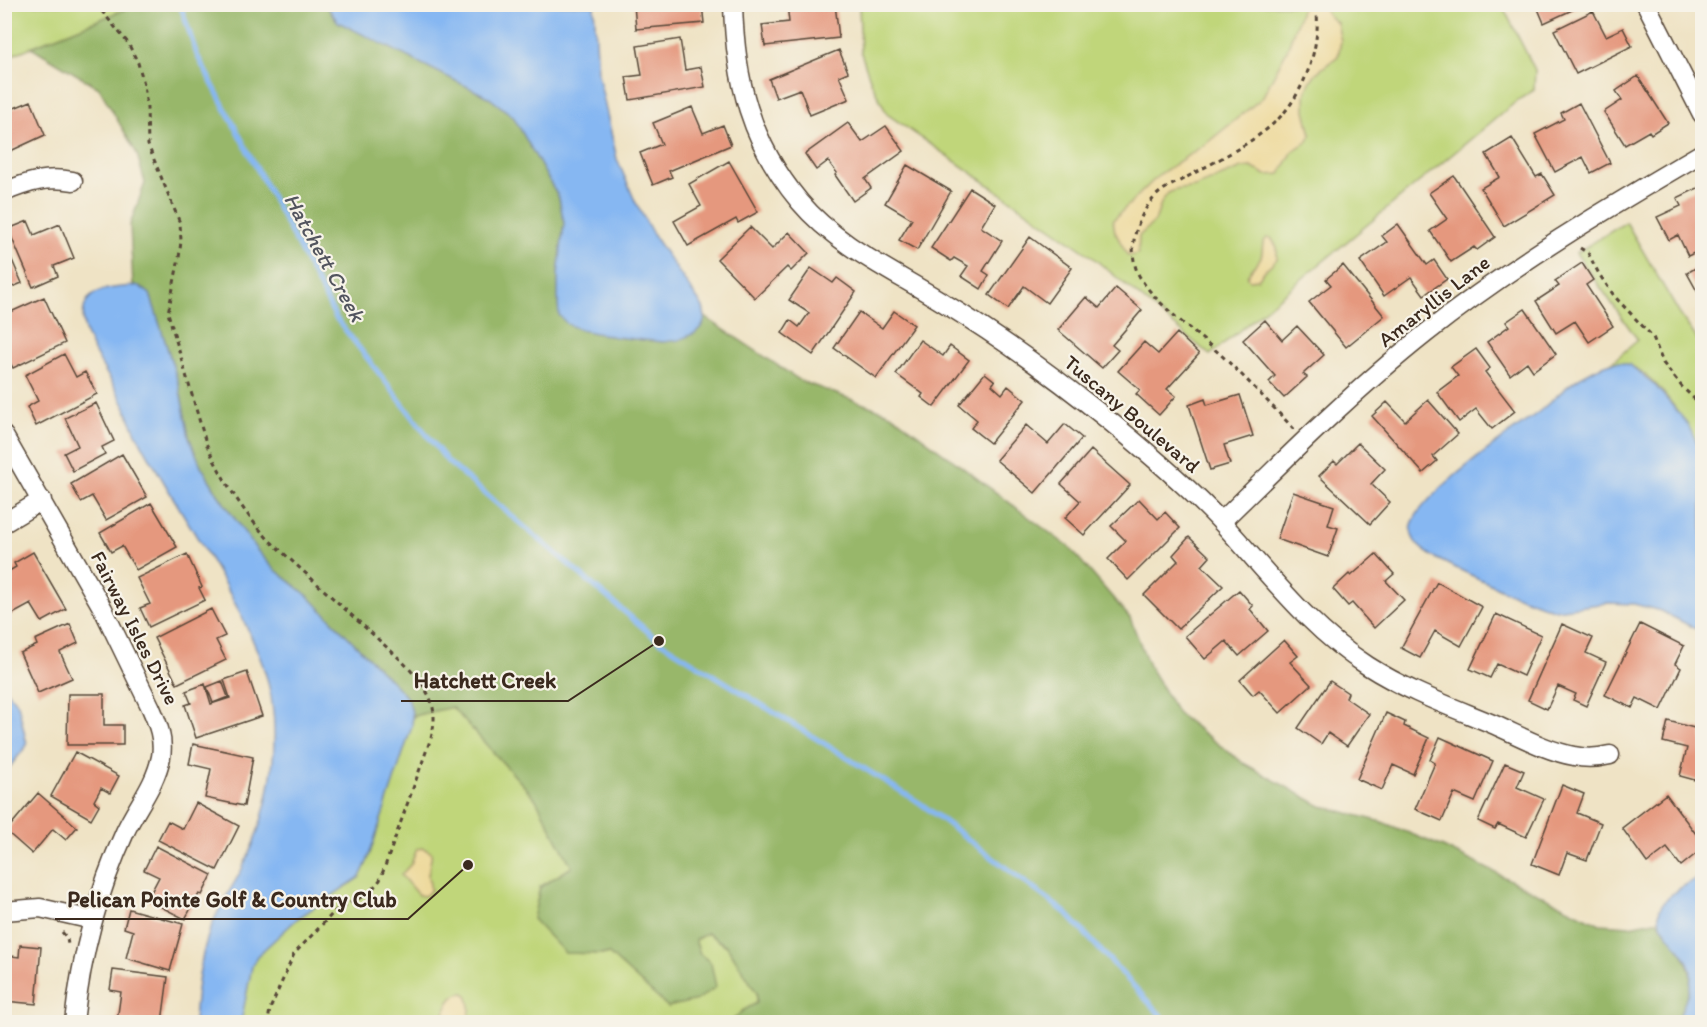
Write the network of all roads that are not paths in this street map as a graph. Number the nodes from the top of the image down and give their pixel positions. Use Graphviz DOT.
graph roads {
  1 [pos="733,4"];
  2 [pos="1646,4"];
  3 [pos="1702,114"];
  4 [pos="1702,153"];
  5 [pos="73,181"];
  6 [pos="4,192"];
  7 [pos="4,436"];
  8 [pos="42,500"];
  9 [pos="1221,522"];
  10 [pos="4,523"];
  11 [pos="1610,755"];
  12 [pos="4,911"];
  13 [pos="93,920"];
  14 [pos="74,1023"];
  1 -- 9 [label="street, Tuscany Boulevard"];
  2 -- 3 [label="street"];
  4 -- 9 [label="street, Amaryllis Lane"];
  5 -- 6 [label="street"];
  7 -- 8 [label="street, Fairway Isles Drive"];
  8 -- 10 [label="street"];
  8 -- 13 [label="street, Fairway Isles Drive"];
  9 -- 11 [label="street, Tuscany Boulevard"];
  12 -- 13 [label="street"];
  13 -- 14 [label="street, Fairway Isles Drive"];
}
